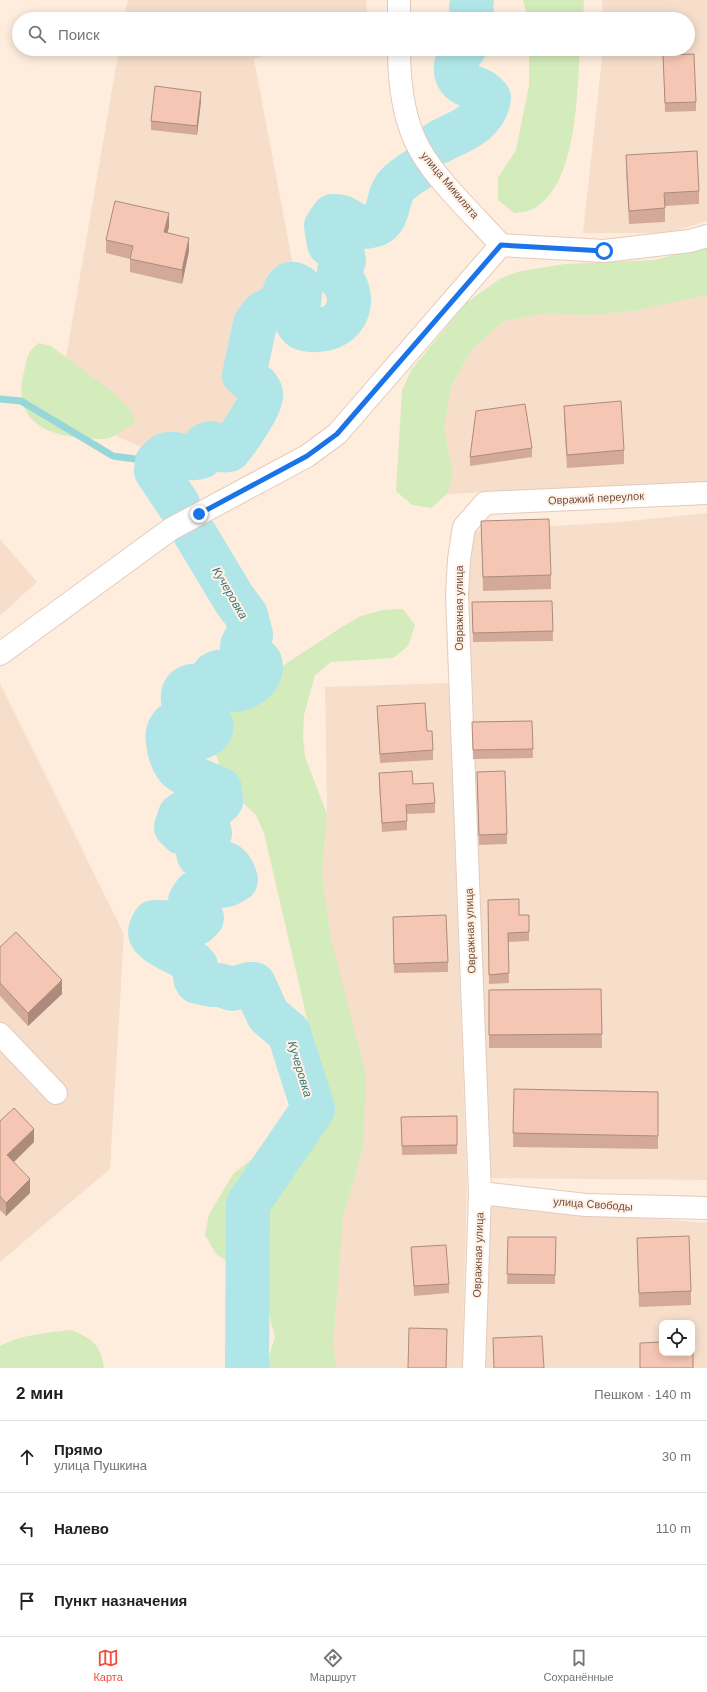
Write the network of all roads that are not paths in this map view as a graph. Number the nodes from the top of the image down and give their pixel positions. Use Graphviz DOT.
graph roads {
  1 [pos="399,0"];
  2 [pos="399,12"];
  3 [pos="399,56"];
  4 [pos="707,236"];
  5 [pos="501,245"];
  6 [pos="707,493"];
  7 [pos="485,503"];
  8 [pos="0,654"];
  9 [pos="0,1034"];
  10 [pos="56,1093"];
  11 [pos="480,1193"];
  12 [pos="707,1208"];
  13 [pos="474,1368"];
  1 -- 2 [label="street"];
  3 -- 5 [label="street, улица Микилята"];
  4 -- 5 [label="street"];
  5 -- 8 [label="street"];
  6 -- 7 [label="street, Овражий переулок"];
  7 -- 11 [label="street, Овражная улица"];
  9 -- 10 [label="street"];
  11 -- 12 [label="street, улица Свободы"];
  11 -- 13 [label="street, Овражная улица"];
}
